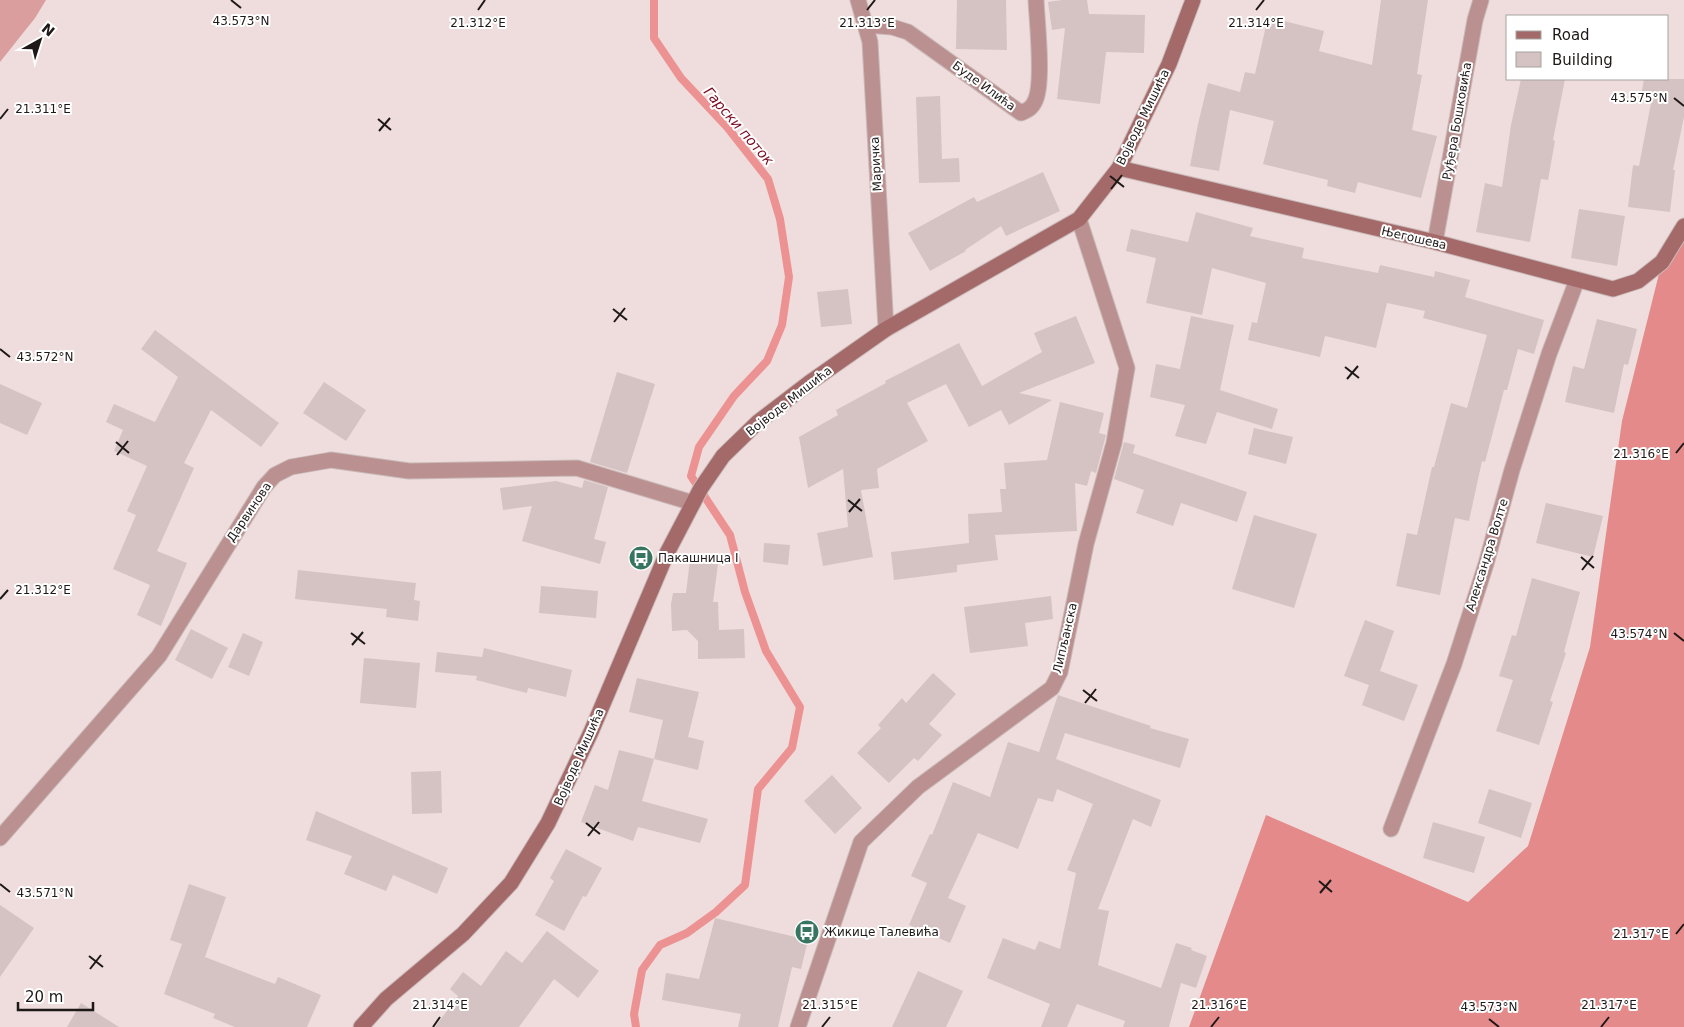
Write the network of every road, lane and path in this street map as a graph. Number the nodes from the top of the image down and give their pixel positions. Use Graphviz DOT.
graph roads {
  1 [pos="858,0"];
  2 [pos="1036,0"];
  3 [pos="1192,0"];
  4 [pos="1481,0"];
  5 [pos="866,26"];
  6 [pos="1119,168"];
  7 [pos="1080,219"];
  8 [pos="1684,226"];
  9 [pos="1435,242"];
  10 [pos="1577,280"];
  11 [pos="886,330"];
  12 [pos="693,503"];
  13 [pos="1391,829"];
  14 [pos="0,838"];
  15 [pos="361,1027"];
  16 [pos="798,1027"];
  1 -- 5 [label="street, Маричка"];
  2 -- 5 [label="street, Буде Илића"];
  3 -- 6 [label="street, Војводе Мишића"];
  4 -- 9 [label="street, Руђера Бошковића"];
  5 -- 11 [label="street, Маричка"];
  6 -- 7 [label="street, Војводе Мишића"];
  6 -- 9 [label="street, Његошева"];
  7 -- 11 [label="street, Војводе Мишића"];
  7 -- 16 [label="street, Липљанска"];
  8 -- 10 [label="street, Његошева"];
  9 -- 10 [label="street, Његошева"];
  10 -- 13 [label="street, Александра Волте"];
  11 -- 12 [label="street, Војводе Мишића"];
  12 -- 14 [label="street, Дарвинова"];
  12 -- 15 [label="street, Војводе Мишића"];
}
